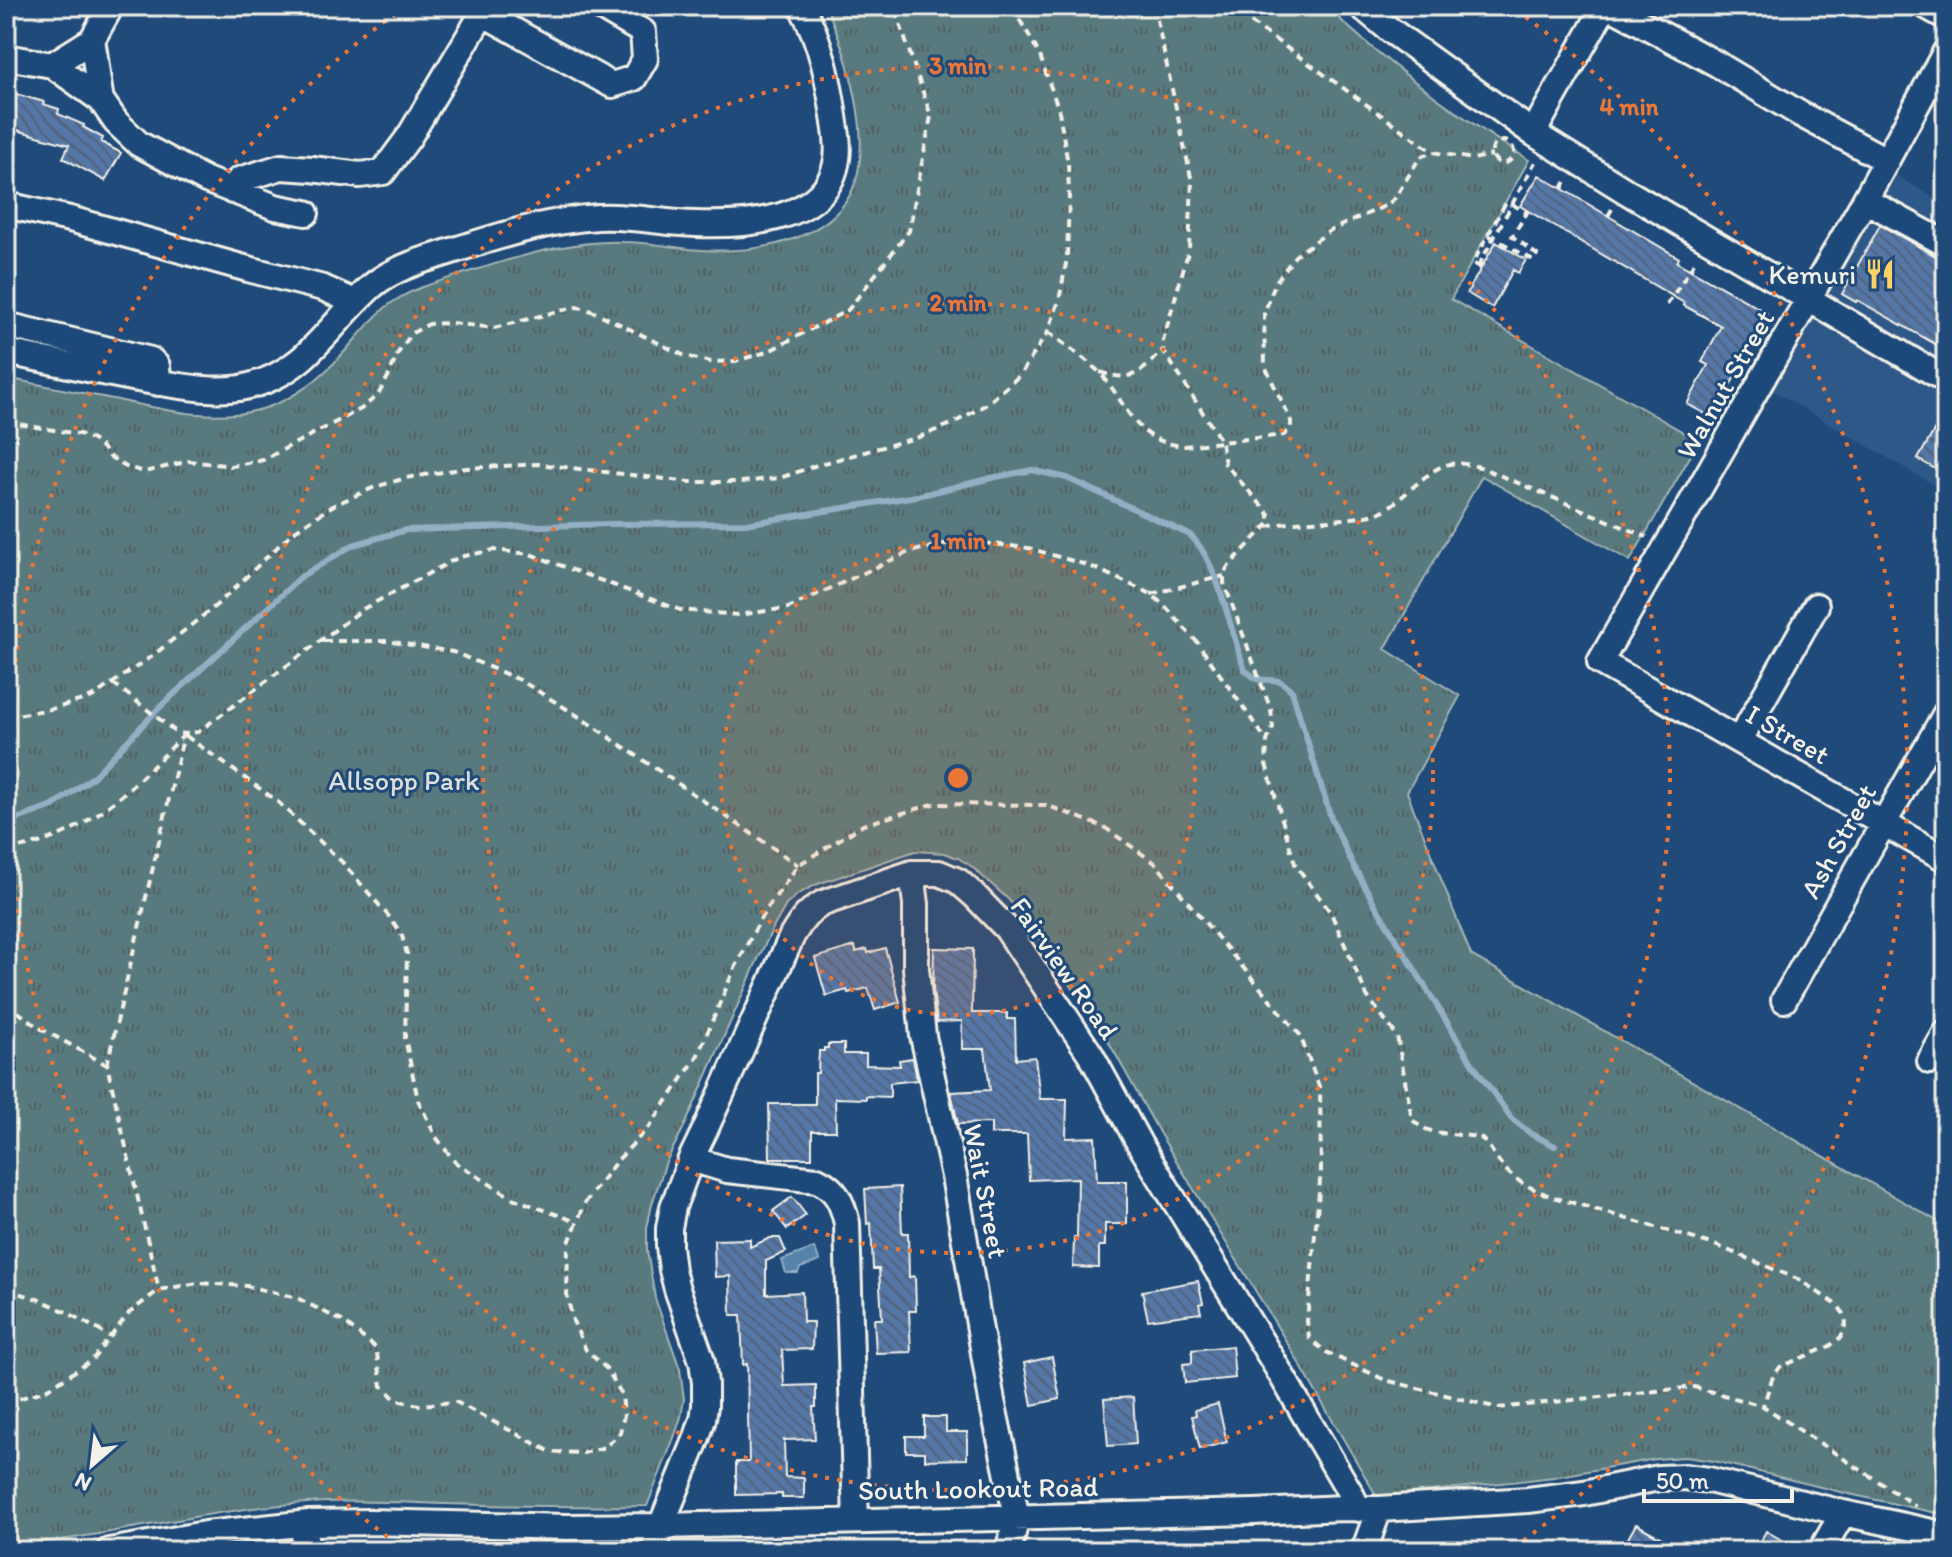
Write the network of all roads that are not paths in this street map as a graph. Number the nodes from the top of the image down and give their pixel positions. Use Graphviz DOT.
graph roads {
  1 [pos="111,6"];
  2 [pos="599,6"];
  3 [pos="801,6"];
  4 [pos="1361,6"];
  5 [pos="1607,6"];
  6 [pos="1926,6"];
  7 [pos="485,10"];
  8 [pos="1946,17"];
  9 [pos="92,40"];
  10 [pos="1946,51"];
  11 [pos="6,57"];
  12 [pos="52,65"];
  13 [pos="101,100"];
  14 [pos="1533,133"];
  15 [pos="1886,160"];
  16 [pos="232,191"];
  17 [pos="1865,200"];
  18 [pos="6,205"];
  19 [pos="306,213"];
  20 [pos="1946,244"];
  21 [pos="1808,299"];
  22 [pos="355,302"];
  23 [pos="6,325"];
  24 [pos="6,352"];
  25 [pos="1946,380"];
  26 [pos="158,383"];
  27 [pos="1816,606"];
  28 [pos="1600,662"];
  29 [pos="1946,713"];
  30 [pos="1739,741"];
  31 [pos="1883,823"];
  32 [pos="1946,859"];
  33 [pos="912,873"];
  34 [pos="1784,1000"];
  35 [pos="1946,1033"];
  36 [pos="1930,1061"];
  37 [pos="691,1159"];
  38 [pos="1368,1509"];
  39 [pos="1843,1513"];
  40 [pos="1017,1518"];
  41 [pos="856,1521"];
  42 [pos="309,1523"];
  43 [pos="661,1526"];
  44 [pos="1946,1535"];
  45 [pos="109,1551"];
  46 [pos="301,1551"];
  47 [pos="654,1551"];
  48 [pos="1008,1551"];
  49 [pos="1364,1551"];
  50 [pos="1821,1551"];
  1 -- 9 [label="street"];
  2 -- 7 [label="street"];
  3 -- 22 [label="street"];
  4 -- 14 [label="street"];
  5 -- 14 [label="street"];
  5 -- 15 [label="street"];
  6 -- 8 [label="street"];
  7 -- 16 [label="street"];
  9 -- 12 [label="street"];
  9 -- 13 [label="street"];
  10 -- 15 [label="street, Walnut Street"];
  11 -- 12 [label="street"];
  12 -- 13 [label="street"];
  13 -- 16 [label="street"];
  14 -- 21 [label="street"];
  15 -- 17 [label="street, Walnut Street"];
  16 -- 19 [label="street"];
  17 -- 20 [label="street"];
  17 -- 21 [label="street, Walnut Street"];
  18 -- 22 [label="street"];
  21 -- 25 [label="street"];
  21 -- 28 [label="street, Walnut Street"];
  22 -- 26 [label="street"];
  23 -- 26 [label="street"];
  24 -- 26 [label="street"];
  27 -- 30 [label="street"];
  28 -- 30 [label="street, I Street"];
  29 -- 31 [label="street, Ash Street"];
  30 -- 31 [label="street, I Street"];
  31 -- 32 [label="street, I Street"];
  31 -- 34 [label="street, Ash Street"];
  33 -- 37 [label="street, Fairview Road"];
  33 -- 38 [label="street, Fairview Road"];
  33 -- 40 [label="street, Wait Street"];
  35 -- 36 [label="street"];
  37 -- 41 [label="street"];
  37 -- 43 [label="street, Fairview Road"];
  38 -- 39 [label="street, South Lookout Road"];
  38 -- 40 [label="street, South Lookout Road"];
  38 -- 49 [label="street"];
  39 -- 44 [label="street, South Lookout Road"];
  39 -- 50 [label="street"];
  40 -- 41 [label="street, South Lookout Road"];
  40 -- 48 [label="street"];
  41 -- 43 [label="street, South Lookout Road"];
  42 -- 43 [label="street, South Lookout Road"];
  42 -- 45 [label="street, South Lookout Road"];
  42 -- 46 [label="street"];
  43 -- 47 [label="street, Fairview Road"];
}
